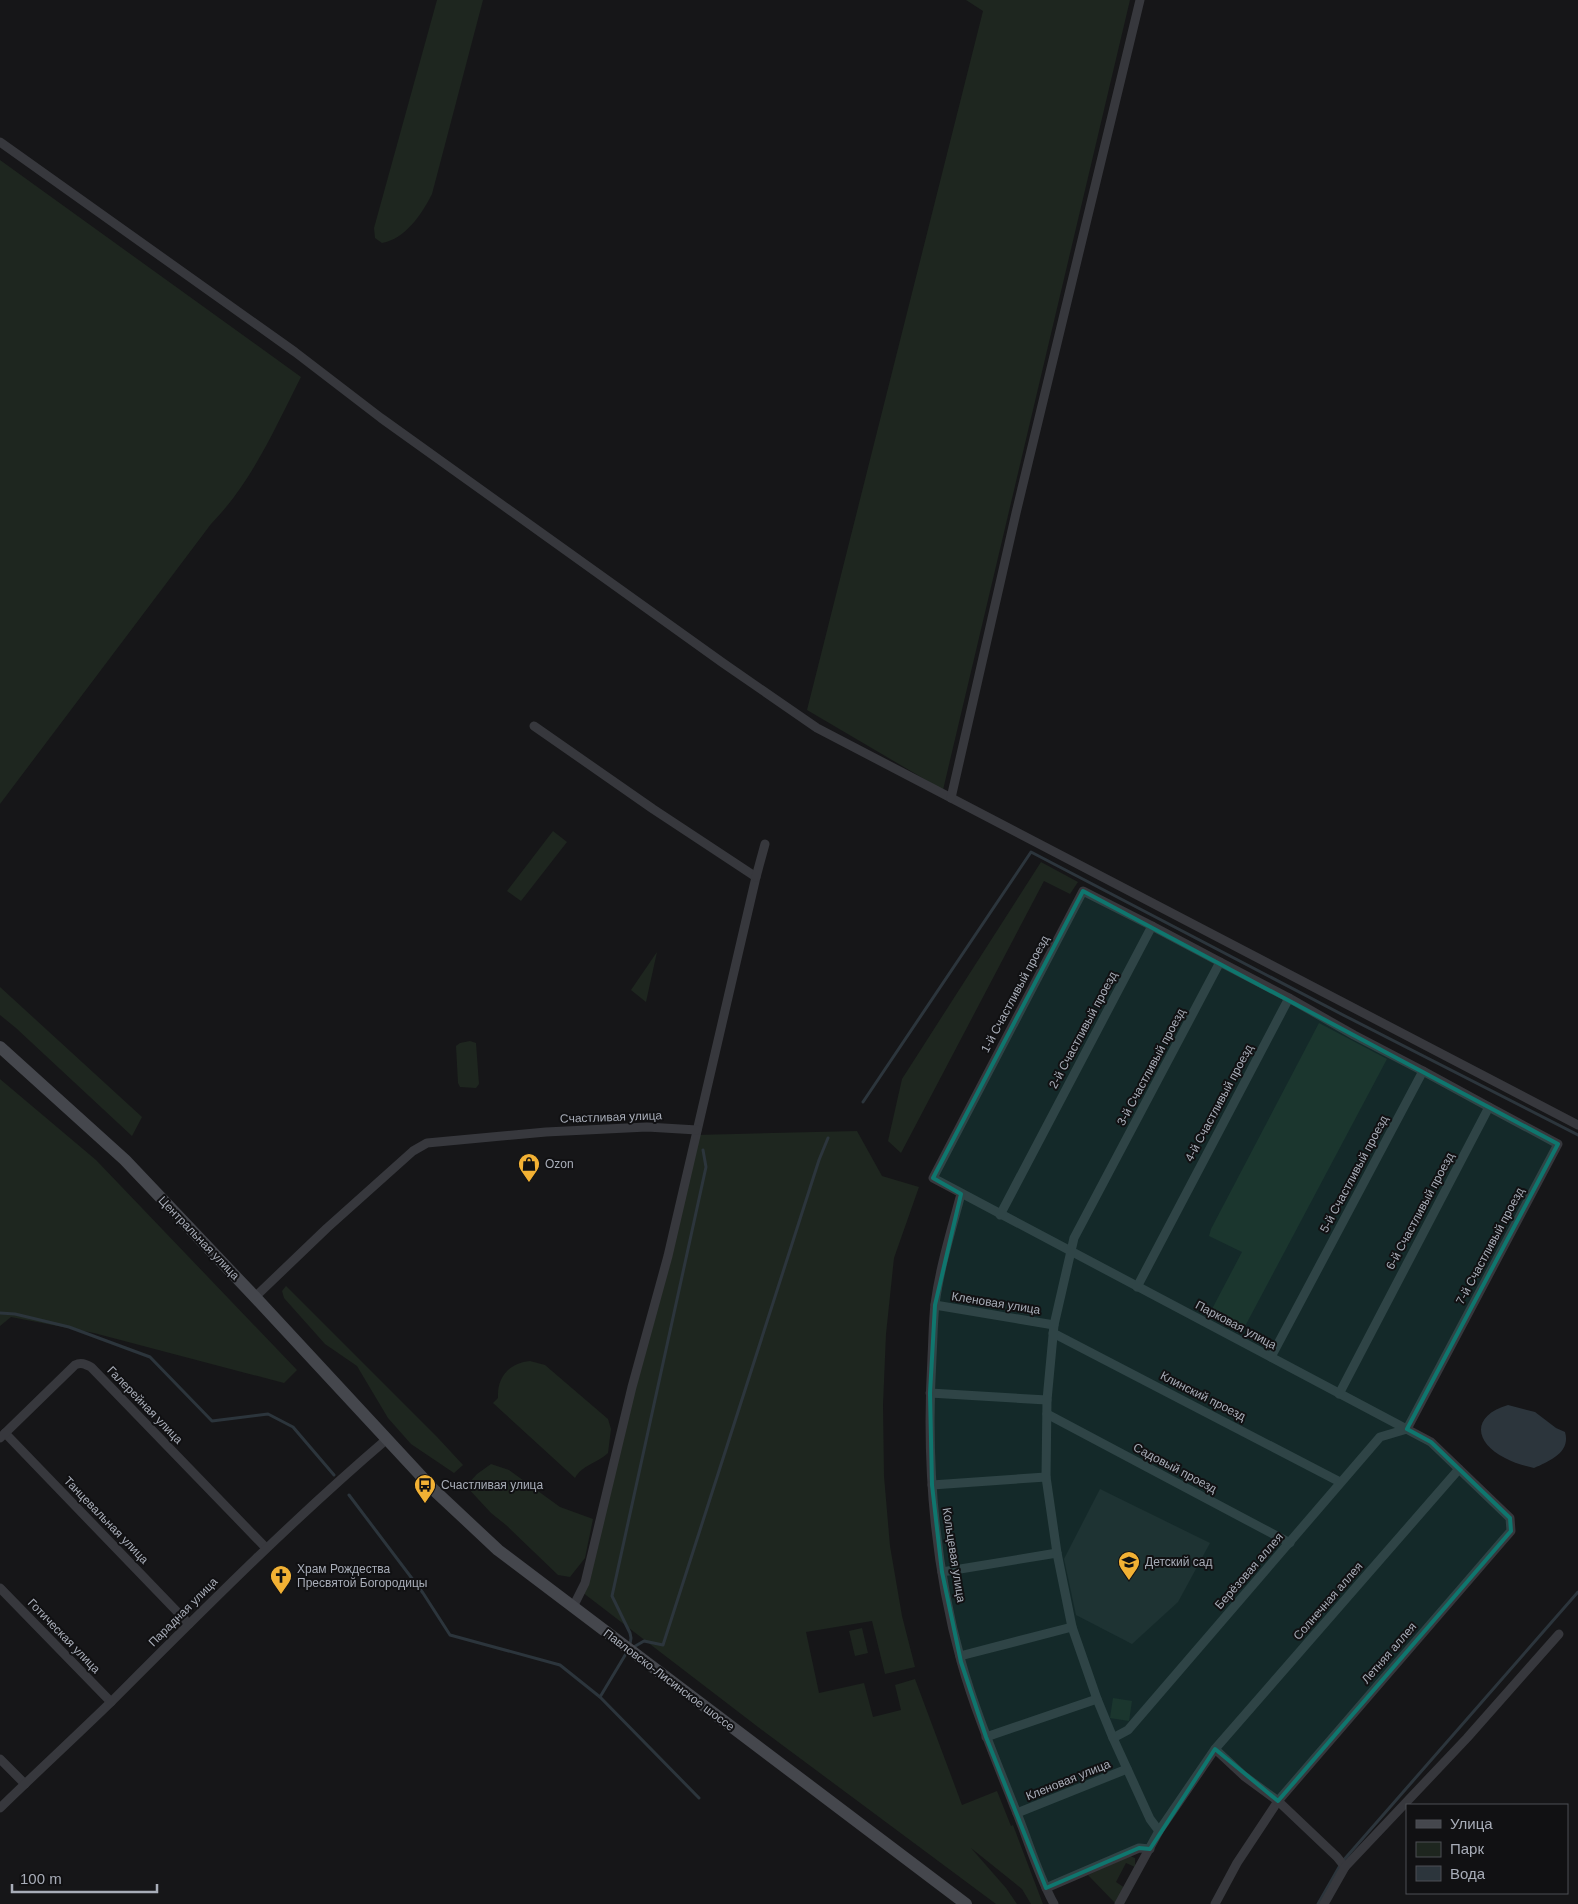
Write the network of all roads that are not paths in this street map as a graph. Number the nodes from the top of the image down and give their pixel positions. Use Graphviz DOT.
graph roads {
  1 [pos="1140,0"];
  2 [pos="0,142"];
  3 [pos="534,726"];
  4 [pos="951,798"];
  5 [pos="765,844"];
  6 [pos="756,877"];
  7 [pos="1152,926"];
  8 [pos="1220,962"];
  9 [pos="1289,998"];
  10 [pos="0,1047"];
  11 [pos="1423,1071"];
  12 [pos="1489,1107"];
  13 [pos="1578,1125"];
  14 [pos="697,1130"];
  15 [pos="933,1178"];
  16 [pos="961,1194"];
  17 [pos="1000,1215"];
  18 [pos="1070,1252"];
  19 [pos="1137,1287"];
  20 [pos="255,1297"];
  21 [pos="935,1305"];
  22 [pos="1054,1329"];
  23 [pos="1271,1357"];
  24 [pos="930,1393"];
  25 [pos="1339,1394"];
  26 [pos="1047,1400"];
  27 [pos="1047,1414"];
  28 [pos="1407,1429"];
  29 [pos="2,1436"];
  30 [pos="387,1439"];
  31 [pos="1459,1468"];
  32 [pos="1046,1477"];
  33 [pos="1340,1482"];
  34 [pos="932,1485"];
  35 [pos="1510,1518"];
  36 [pos="1290,1543"];
  37 [pos="266,1548"];
  38 [pos="1057,1553"];
  39 [pos="942,1572"];
  40 [pos="0,1588"];
  41 [pos="573,1607"];
  42 [pos="189,1624"];
  43 [pos="1072,1627"];
  44 [pos="1559,1634"];
  45 [pos="960,1656"];
  46 [pos="1097,1699"];
  47 [pos="111,1702"];
  48 [pos="986,1737"];
  49 [pos="1113,1738"];
  50 [pos="1215,1749"];
  51 [pos="0,1758"];
  52 [pos="1127,1769"];
  53 [pos="25,1784"];
  54 [pos="1278,1801"];
  55 [pos="0,1808"];
  56 [pos="1017,1813"];
  57 [pos="1159,1831"];
  58 [pos="1150,1849"];
  59 [pos="1345,1867"];
  60 [pos="1046,1888"];
  61 [pos="966,1904"];
  62 [pos="1054,1904"];
  63 [pos="1119,1904"];
  64 [pos="1215,1904"];
  65 [pos="1324,1904"];
  1 -- 4 [label="street"];
  2 -- 4 [label="street"];
  3 -- 6 [label="street"];
  4 -- 13 [label="street"];
  5 -- 6 [label="street"];
  6 -- 14 [label="street"];
  7 -- 8 [label="street"];
  7 -- 15 [label="street, 1-й Счастливый проезд"];
  7 -- 17 [label="street, 2-й Счастливый проезд"];
  8 -- 9 [label="street"];
  8 -- 18 [label="street, 3-й Счастливый проезд"];
  9 -- 11 [label="street"];
  9 -- 19 [label="street, 4-й Счастливый проезд"];
  10 -- 20 [label="main road, Центральная улица"];
  11 -- 12 [label="street"];
  11 -- 23 [label="street, 5-й Счастливый проезд"];
  12 -- 25 [label="street, 6-й Счастливый проезд"];
  12 -- 28 [label="street, 7-й Счастливый проезд"];
  14 -- 20 [label="street, Счастливая улица"];
  14 -- 41 [label="street"];
  15 -- 16 [label="street, Парковая улица"];
  16 -- 17 [label="street, Парковая улица"];
  16 -- 21 [label="street, Кольцевая улица"];
  17 -- 18 [label="street, Парковая улица"];
  18 -- 19 [label="street, Парковая улица"];
  18 -- 22 [label="street, Кленовая улица"];
  19 -- 23 [label="street, Парковая улица"];
  20 -- 30 [label="main road, Центральная улица"];
  21 -- 22 [label="street, Кленовая улица"];
  21 -- 24 [label="street, Кольцевая улица"];
  22 -- 26 [label="street, Кленовая улица"];
  22 -- 33 [label="street, Клинский проезд"];
  23 -- 25 [label="street, Парковая улица"];
  24 -- 26 [label="street"];
  24 -- 34 [label="street, Кольцевая улица"];
  25 -- 28 [label="street, Парковая улица"];
  26 -- 27 [label="street, Кленовая улица"];
  27 -- 32 [label="street, Кленовая улица"];
  27 -- 36 [label="street, Садовый проезд"];
  28 -- 31 [label="street, Парковая улица"];
  28 -- 33 [label="street, Берёзовая аллея"];
  29 -- 37 [label="street, Галерейная улица"];
  29 -- 42 [label="street, Танцевальная улица"];
  30 -- 37 [label="street, Парадная улица"];
  30 -- 41 [label="main road, Павловско-Лисинское шоссе"];
  31 -- 35 [label="street, Парковая улица"];
  31 -- 50 [label="street, Солнечная аллея"];
  32 -- 34 [label="street"];
  32 -- 38 [label="street, Кленовая улица"];
  33 -- 36 [label="street, Берёзовая аллея"];
  34 -- 39 [label="street, Кольцевая улица"];
  35 -- 54 [label="street, Летняя аллея"];
  36 -- 49 [label="street, Берёзовая аллея"];
  37 -- 42 [label="street, Парадная улица"];
  38 -- 39 [label="street"];
  38 -- 43 [label="street, Кленовая улица"];
  39 -- 45 [label="street, Кольцевая улица"];
  40 -- 47 [label="street, Готическая улица"];
  41 -- 61 [label="main road, Павловско-Лисинское шоссе"];
  42 -- 47 [label="street, Парадная улица"];
  43 -- 45 [label="street"];
  43 -- 46 [label="street, Кленовая улица"];
  44 -- 59 [label="street"];
  45 -- 48 [label="street, Кольцевая улица"];
  46 -- 48 [label="street"];
  46 -- 49 [label="street, Кленовая улица"];
  47 -- 53 [label="street, Парадная улица"];
  48 -- 56 [label="street, Кольцевая улица"];
  49 -- 52 [label="street, Кленовая улица"];
  50 -- 54 [label="street"];
  50 -- 57 [label="street, Солнечная аллея"];
  51 -- 53 [label="street"];
  52 -- 56 [label="street, Кленовая улица"];
  52 -- 57 [label="street, Кленовая улица"];
  53 -- 55 [label="street, Парадная улица"];
  54 -- 59 [label="street"];
  54 -- 64 [label="street, Летняя аллея"];
  56 -- 60 [label="street, Кольцевая улица"];
  57 -- 58 [label="street, Солнечная аллея"];
  58 -- 60 [label="street"];
  58 -- 63 [label="street, Солнечная аллея"];
  59 -- 65 [label="street"];
  60 -- 62 [label="street, Кольцевая улица"];
}
